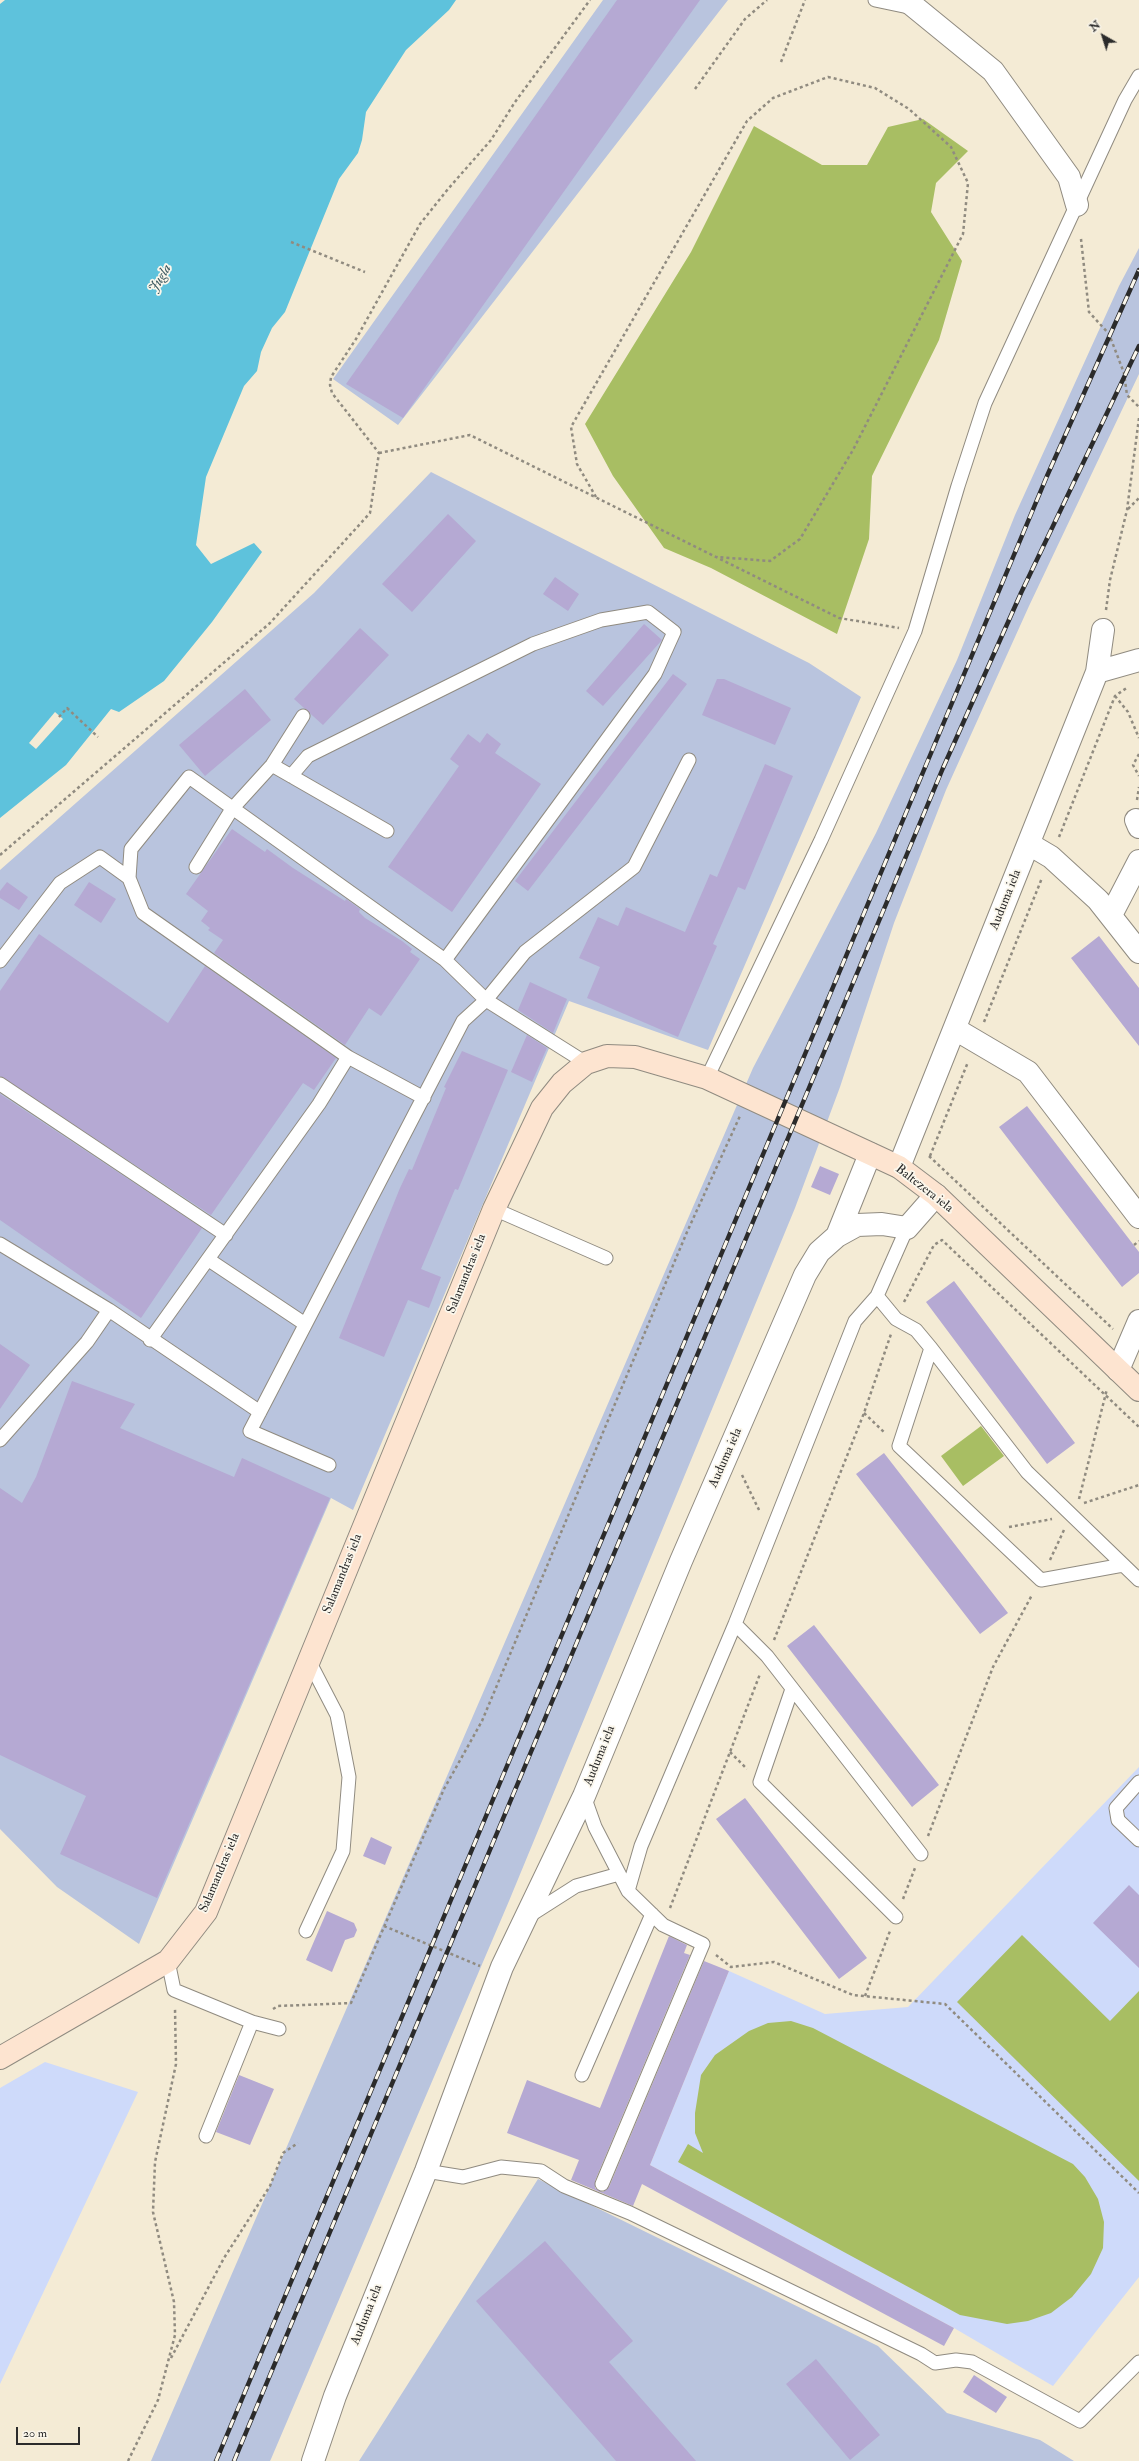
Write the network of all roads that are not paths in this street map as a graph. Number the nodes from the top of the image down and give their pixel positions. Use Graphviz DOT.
graph roads {
  1 [pos="875,0"];
  2 [pos="913,3"];
  3 [pos="1139,76"];
  4 [pos="1077,205"];
  5 [pos="1103,630"];
  6 [pos="1139,660"];
  7 [pos="1097,672"];
  8 [pos="303,716"];
  9 [pos="689,760"];
  10 [pos="272,765"];
  11 [pos="291,776"];
  12 [pos="232,809"];
  13 [pos="386,831"];
  14 [pos="1028,844"];
  15 [pos="1139,861"];
  16 [pos="196,867"];
  17 [pos="129,878"];
  18 [pos="1111,915"];
  19 [pos="1139,952"];
  20 [pos="445,960"];
  21 [pos="0,961"];
  22 [pos="486,1000"];
  23 [pos="955,1029"];
  24 [pos="348,1057"];
  25 [pos="635,1057"];
  26 [pos="586,1063"];
  27 [pos="707,1078"];
  28 [pos="0,1084"];
  29 [pos="424,1098"];
  30 [pos="870,1154"];
  31 [pos="899,1167"];
  32 [pos="936,1195"];
  33 [pos="494,1209"];
  34 [pos="1139,1217"];
  35 [pos="907,1228"];
  36 [pos="226,1235"];
  37 [pos="837,1236"];
  38 [pos="0,1244"];
  39 [pos="606,1258"];
  40 [pos="209,1260"];
  41 [pos="877,1296"];
  42 [pos="109,1310"];
  43 [pos="1139,1321"];
  44 [pos="305,1324"];
  45 [pos="150,1340"];
  46 [pos="931,1348"];
  47 [pos="1118,1370"];
  48 [pos="1139,1390"];
  49 [pos="260,1412"];
  50 [pos="0,1440"];
  51 [pos="329,1465"];
  52 [pos="1123,1565"];
  53 [pos="1139,1580"];
  54 [pos="735,1624"];
  55 [pos="308,1659"];
  56 [pos="792,1689"];
  57 [pos="1139,1782"];
  58 [pos="584,1796"];
  59 [pos="1139,1840"];
  60 [pos="921,1854"];
  61 [pos="619,1874"];
  62 [pos="628,1891"];
  63 [pos="652,1914"];
  64 [pos="896,1917"];
  65 [pos="524,1919"];
  66 [pos="306,1931"];
  67 [pos="168,1961"];
  68 [pos="252,2022"];
  69 [pos="279,2028"];
  70 [pos="0,2058"];
  71 [pos="582,2075"];
  72 [pos="206,2136"];
  73 [pos="426,2171"];
  74 [pos="602,2184"];
  75 [pos="1139,2362"];
  76 [pos="313,2461"];
  1 -- 2 [label="lane"];
  2 -- 4 [label="street"];
  3 -- 4 [label="lane"];
  4 -- 27 [label="lane"];
  5 -- 7 [label="street, Auduma iela"];
  6 -- 7 [label="street"];
  7 -- 14 [label="street, Auduma iela"];
  8 -- 10 [label="lane"];
  9 -- 22 [label="lane"];
  10 -- 11 [label="lane"];
  10 -- 12 [label="lane"];
  11 -- 13 [label="lane"];
  11 -- 20 [label="lane"];
  12 -- 16 [label="lane"];
  12 -- 17 [label="lane"];
  12 -- 20 [label="lane"];
  14 -- 18 [label="street"];
  14 -- 23 [label="street, Auduma iela"];
  15 -- 18 [label="street"];
  17 -- 21 [label="lane"];
  17 -- 24 [label="lane"];
  18 -- 19 [label="street"];
  20 -- 22 [label="lane"];
  22 -- 26 [label="lane"];
  22 -- 29 [label="lane"];
  23 -- 31 [label="street, Auduma iela"];
  23 -- 34 [label="street"];
  24 -- 29 [label="lane"];
  24 -- 36 [label="lane"];
  25 -- 26 [label="street, Salamandras iela"];
  25 -- 27 [label="street, Baltezera iela"];
  26 -- 33 [label="street, Salamandras iela"];
  27 -- 30 [label="street, Baltezera iela"];
  28 -- 36 [label="lane"];
  29 -- 44 [label="lane"];
  30 -- 31 [label="street, Baltezera iela"];
  30 -- 37 [label="street"];
  31 -- 32 [label="street, Baltezera iela"];
  32 -- 35 [label="street"];
  32 -- 47 [label="street, Baltezera iela"];
  33 -- 39 [label="lane"];
  33 -- 55 [label="street, Salamandras iela"];
  35 -- 37 [label="street, Auduma iela"];
  35 -- 41 [label="lane"];
  36 -- 40 [label="lane"];
  37 -- 58 [label="street, Auduma iela"];
  38 -- 42 [label="lane"];
  40 -- 44 [label="lane"];
  40 -- 45 [label="lane"];
  41 -- 46 [label="lane"];
  41 -- 54 [label="lane"];
  42 -- 45 [label="lane"];
  42 -- 50 [label="lane"];
  43 -- 47 [label="street"];
  44 -- 49 [label="lane"];
  45 -- 49 [label="lane"];
  46 -- 52 [label="lane"];
  46 -- 52 [label="lane"];
  47 -- 48 [label="street, Baltezera iela"];
  49 -- 51 [label="lane"];
  52 -- 53 [label="lane"];
  54 -- 56 [label="lane"];
  54 -- 62 [label="lane"];
  55 -- 66 [label="lane"];
  55 -- 67 [label="street, Salamandras iela"];
  56 -- 60 [label="lane"];
  56 -- 64 [label="lane"];
  57 -- 59 [label="lane"];
  58 -- 61 [label="lane"];
  58 -- 65 [label="street, Auduma iela"];
  61 -- 62 [label="lane"];
  61 -- 65 [label="lane"];
  62 -- 63 [label="lane"];
  63 -- 71 [label="lane"];
  63 -- 74 [label="lane"];
  65 -- 73 [label="street, Auduma iela"];
  67 -- 68 [label="lane"];
  67 -- 70 [label="street, Salamandras iela"];
  68 -- 69 [label="lane"];
  68 -- 72 [label="lane"];
  73 -- 75 [label="lane"];
  73 -- 76 [label="street, Auduma iela"];
}
